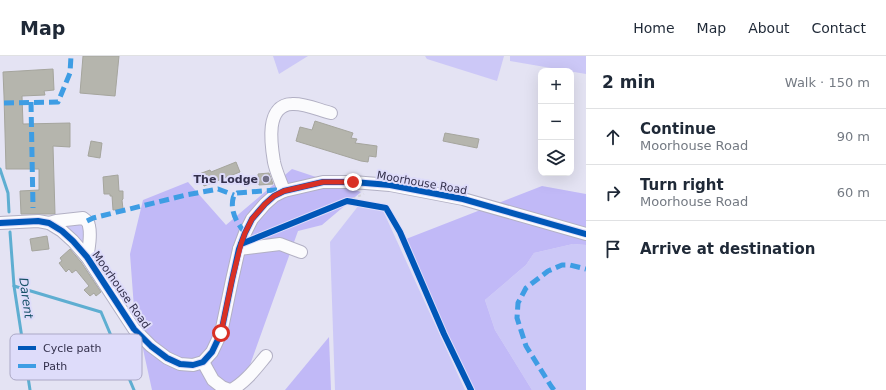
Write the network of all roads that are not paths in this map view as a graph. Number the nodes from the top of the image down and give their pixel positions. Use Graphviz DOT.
graph roads {
  1 [pos="331,113"];
  2 [pos="284,191"];
  3 [pos="0,223"];
  4 [pos="49,224"];
  5 [pos="586,234"];
  6 [pos="239,249"];
  7 [pos="301,252"];
  8 [pos="87,257"];
  9 [pos="139,334"];
  10 [pos="142,337"];
  11 [pos="266,356"];
  12 [pos="203,362"];
  13 [pos="230,390"];
  1 -- 2 [label="street"];
  2 -- 5 [label="street, Moorhouse Road"];
  2 -- 6 [label="street, Moorhouse Road"];
  3 -- 4 [label="street, Moorhouse Road"];
  4 -- 8 [label="street, Moorhouse Road"];
  4 -- 8 [label="street"];
  6 -- 7 [label="street"];
  6 -- 12 [label="street, Moorhouse Road"];
  8 -- 9 [label="street, Moorhouse Road"];
  10 -- 12 [label="street, Moorhouse Road"];
  11 -- 13 [label="street"];
  12 -- 13 [label="street"];
}
